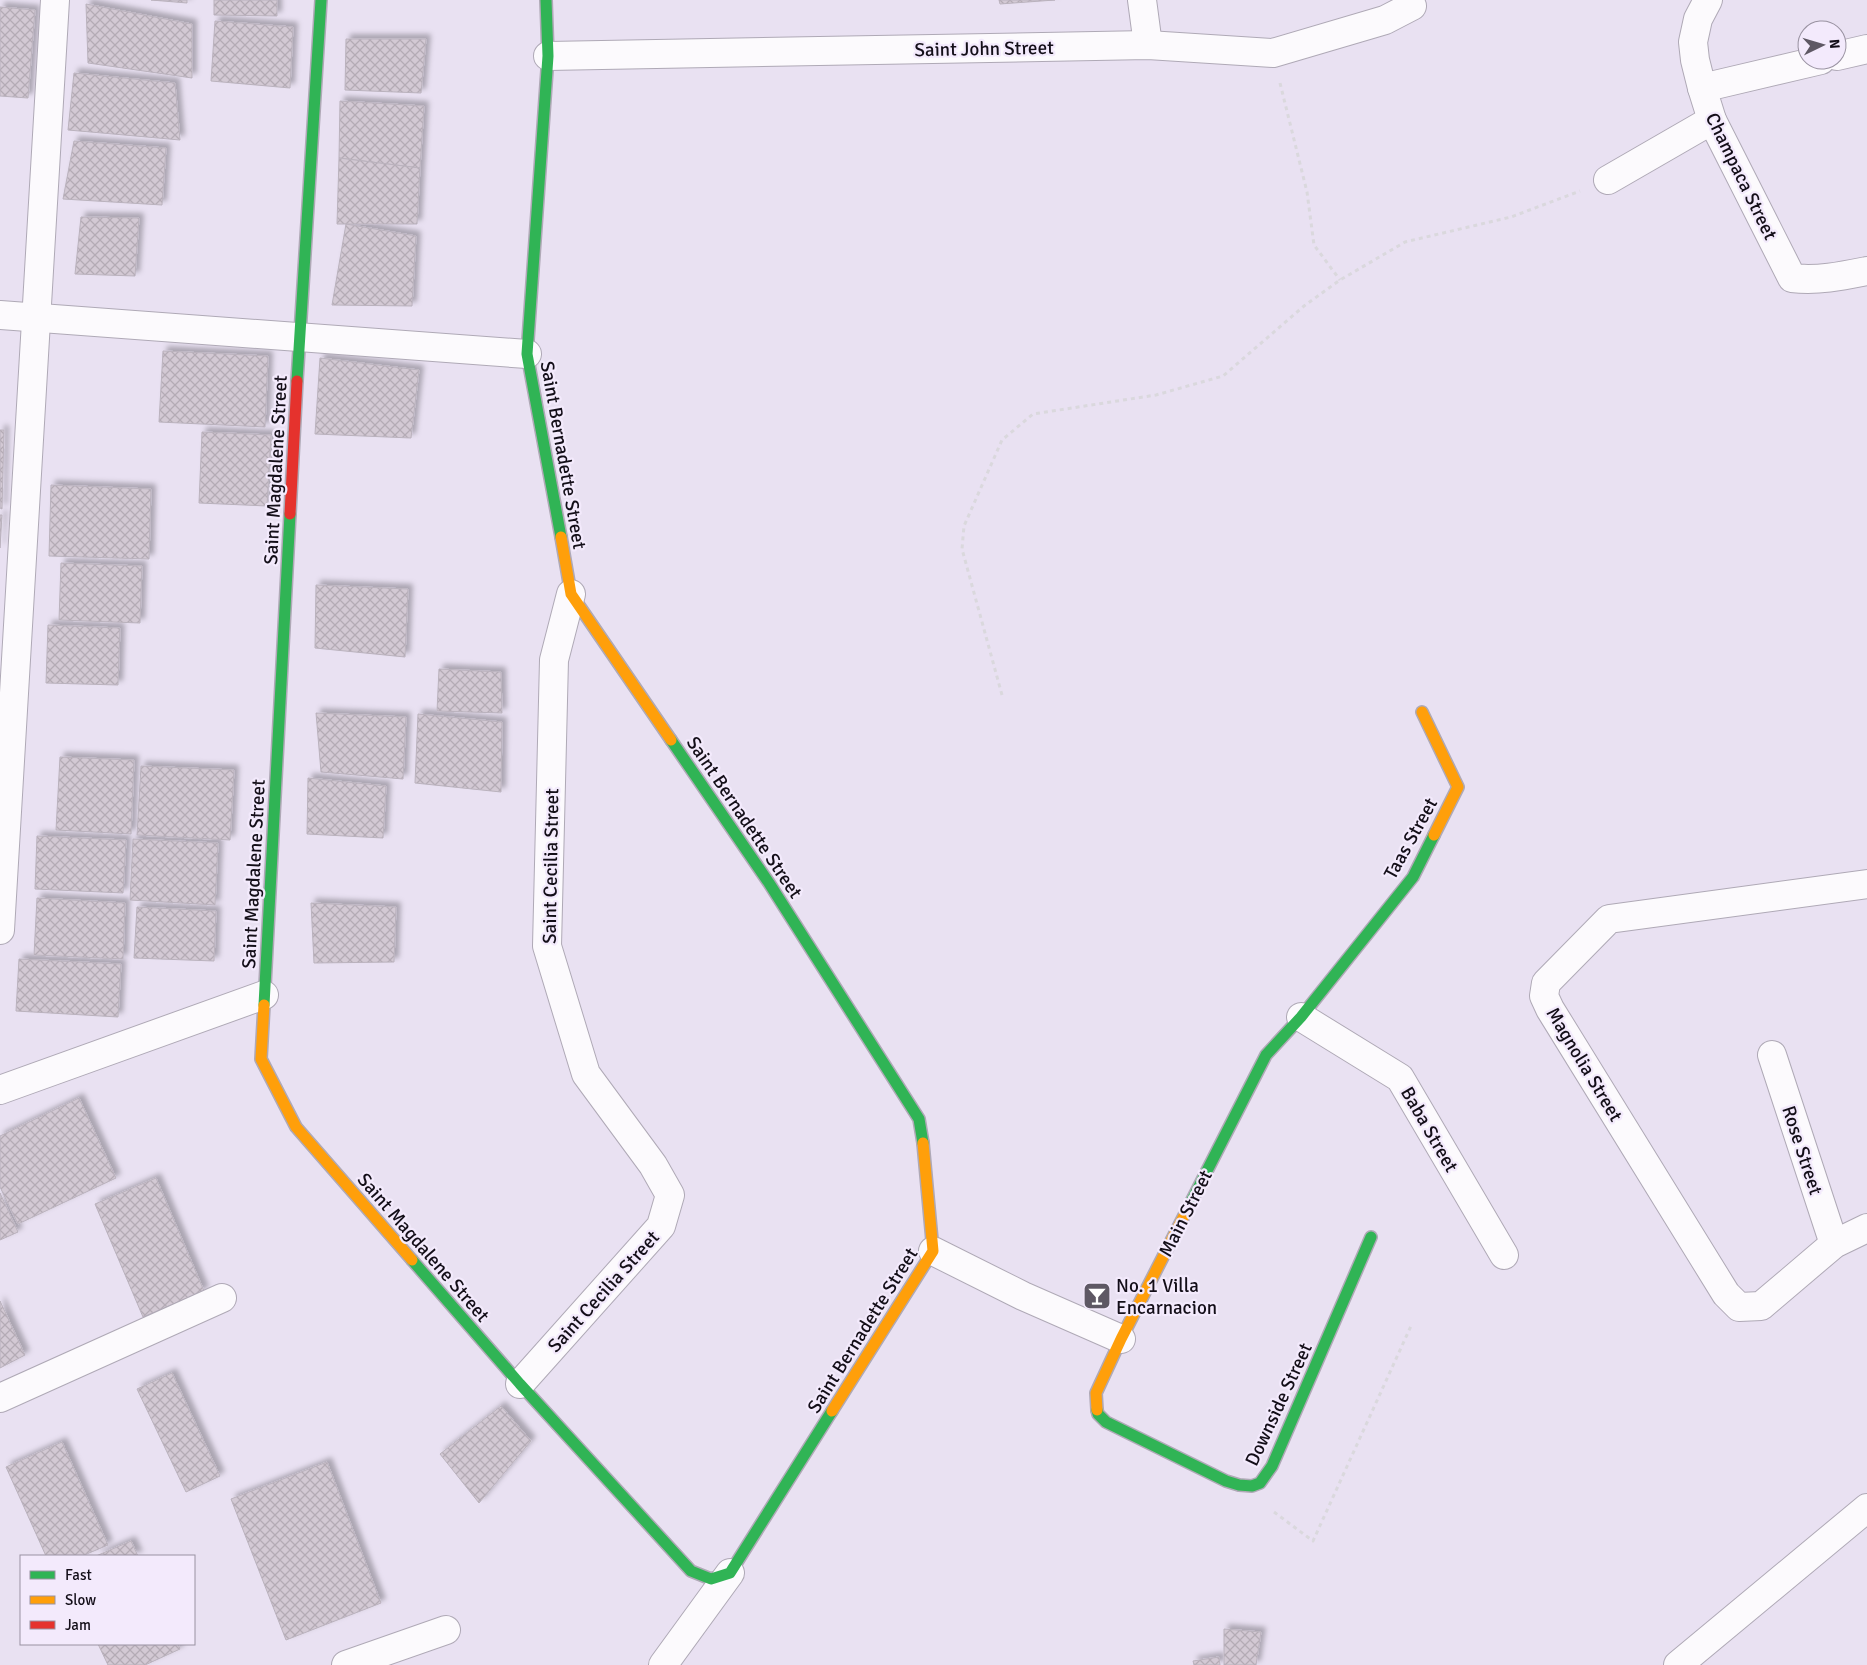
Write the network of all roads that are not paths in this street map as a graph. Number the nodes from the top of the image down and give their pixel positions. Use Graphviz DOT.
graph roads {
  1 [pos="55,0"];
  2 [pos="321,0"];
  3 [pos="546,0"];
  4 [pos="1142,0"];
  5 [pos="1708,0"];
  6 [pos="1412,6"];
  7 [pos="1148,44"];
  8 [pos="1867,49"];
  9 [pos="1847,54"];
  10 [pos="548,56"];
  11 [pos="1797,66"];
  12 [pos="1702,88"];
  13 [pos="1712,120"];
  14 [pos="1608,180"];
  15 [pos="1867,271"];
  16 [pos="0,315"];
  17 [pos="36,317"];
  18 [pos="299,337"];
  19 [pos="527,354"];
  20 [pos="571,594"];
  21 [pos="1422,712"];
  22 [pos="1867,884"];
  23 [pos="0,930"];
  24 [pos="264,995"];
  25 [pos="1301,1017"];
  26 [pos="1772,1055"];
  27 [pos="0,1090"];
  28 [pos="1867,1228"];
  29 [pos="1371,1237"];
  30 [pos="1834,1244"];
  31 [pos="933,1252"];
  32 [pos="1504,1255"];
  33 [pos="222,1298"];
  34 [pos="1121,1339"];
  35 [pos="520,1384"];
  36 [pos="0,1398"];
  37 [pos="1867,1508"];
  38 [pos="721,1576"];
  39 [pos="446,1630"];
  40 [pos="346,1665"];
  41 [pos="662,1665"];
  42 [pos="1678,1665"];
  1 -- 17 [label="street"];
  2 -- 18 [label="street, Saint Magdalene Street"];
  3 -- 10 [label="street, Saint Bernadette Street"];
  4 -- 7 [label="street"];
  5 -- 12 [label="street, Champaca Street"];
  6 -- 7 [label="street, Saint John Street"];
  7 -- 10 [label="street, Saint John Street"];
  8 -- 9 [label="street"];
  10 -- 19 [label="street, Saint Bernadette Street"];
  11 -- 12 [label="street"];
  12 -- 13 [label="street, Champaca Street"];
  13 -- 14 [label="street"];
  13 -- 15 [label="street, Champaca Street"];
  16 -- 17 [label="street"];
  17 -- 18 [label="street"];
  17 -- 23 [label="street"];
  18 -- 19 [label="street"];
  18 -- 24 [label="street, Saint Magdalene Street"];
  19 -- 20 [label="street, Saint Bernadette Street"];
  20 -- 31 [label="street, Saint Bernadette Street"];
  20 -- 35 [label="street, Saint Cecilia Street"];
  21 -- 25 [label="street, Taas Street"];
  22 -- 30 [label="street, Magnolia Street"];
  24 -- 27 [label="street"];
  24 -- 35 [label="street, Saint Magdalene Street"];
  25 -- 32 [label="street, Baba Street"];
  25 -- 34 [label="street, Main Street"];
  26 -- 30 [label="street, Rose Street"];
  28 -- 30 [label="street, Magnolia Street"];
  29 -- 34 [label="street, Downside Street"];
  31 -- 34 [label="street"];
  31 -- 38 [label="street, Saint Bernadette Street"];
  33 -- 36 [label="street"];
  35 -- 38 [label="street, Saint Magdalene Street"];
  37 -- 42 [label="street"];
  38 -- 41 [label="street"];
  39 -- 40 [label="street"];
}
